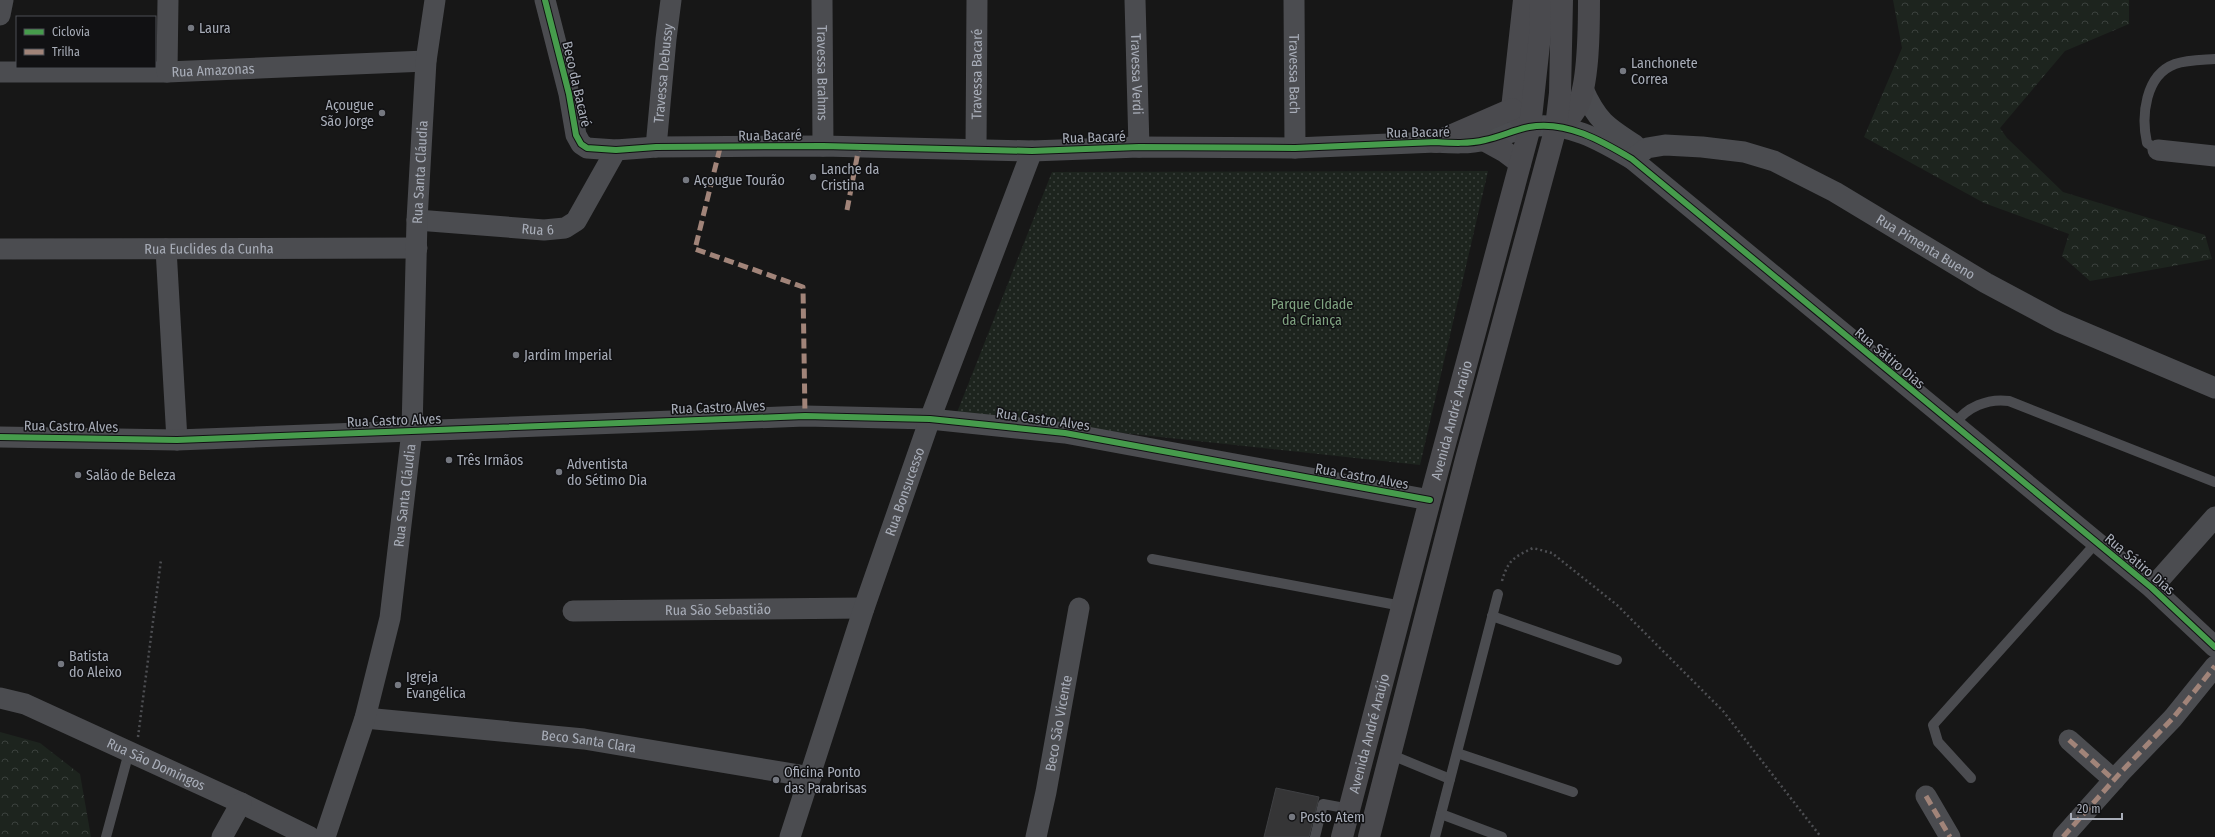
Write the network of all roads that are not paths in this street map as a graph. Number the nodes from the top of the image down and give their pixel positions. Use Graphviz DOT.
graph roads {
  1 [pos="3,0"];
  2 [pos="168,0"];
  3 [pos="435,0"];
  4 [pos="545,0"];
  5 [pos="671,0"];
  6 [pos="822,0"];
  7 [pos="977,0"];
  8 [pos="1135,0"];
  9 [pos="1294,0"];
  10 [pos="1524,0"];
  11 [pos="1541,0"];
  12 [pos="1562,0"];
  13 [pos="1589,0"];
  14 [pos="0,15"];
  15 [pos="2215,58"];
  16 [pos="426,61"];
  17 [pos="0,72"];
  18 [pos="167,72"];
  19 [pos="1584,90"];
  20 [pos="1512,109"];
  21 [pos="1530,127"];
  22 [pos="1556,127"];
  23 [pos="1484,140"];
  24 [pos="1436,142"];
  25 [pos="823,146"];
  26 [pos="656,147"];
  27 [pos="1138,147"];
  28 [pos="1295,148"];
  29 [pos="976,149"];
  30 [pos="616,150"];
  31 [pos="2158,150"];
  32 [pos="1032,151"];
  33 [pos="1637,155"];
  34 [pos="2215,156"];
  35 [pos="1520,163"];
  36 [pos="417,220"];
  37 [pos="417,248"];
  38 [pos="0,249"];
  39 [pos="166,249"];
  40 [pos="2215,388"];
  41 [pos="930,418"];
  42 [pos="1954,425"];
  43 [pos="412,431"];
  44 [pos="0,437"];
  45 [pos="177,440"];
  46 [pos="2215,482"];
  47 [pos="1430,500"];
  48 [pos="2215,517"];
  49 [pos="2096,543"];
  50 [pos="1152,559"];
  51 [pos="2152,588"];
  52 [pos="1498,594"];
  53 [pos="1402,606"];
  54 [pos="864,608"];
  55 [pos="1079,608"];
  56 [pos="573,611"];
  57 [pos="1492,616"];
  58 [pos="2215,647"];
  59 [pos="1617,660"];
  60 [pos="2215,666"];
  61 [pos="0,698"];
  62 [pos="365,718"];
  63 [pos="2069,740"];
  64 [pos="129,752"];
  65 [pos="1457,753"];
  66 [pos="1389,754"];
  67 [pos="811,777"];
  68 [pos="1971,778"];
  69 [pos="1450,779"];
  70 [pos="2114,780"];
  71 [pos="1573,792"];
  72 [pos="1926,796"];
  73 [pos="241,803"];
  74 [pos="1350,809"];
  75 [pos="1441,814"];
  76 [pos="106,837"];
  77 [pos="222,837"];
  78 [pos="310,837"];
  79 [pos="325,837"];
  80 [pos="790,837"];
  81 [pos="1036,837"];
  82 [pos="1315,837"];
  83 [pos="1342,837"];
  84 [pos="1369,837"];
  85 [pos="1435,837"];
  86 [pos="1502,837"];
  87 [pos="1950,837"];
  88 [pos="2064,837"];
  1 -- 14 [label="street"];
  2 -- 18 [label="street"];
  3 -- 16 [label="street, Rua Santa Cláudia"];
  4 -- 30 [label="street, Beco da Bacaré"];
  5 -- 26 [label="street, Travessa Debussy"];
  6 -- 25 [label="street, Travessa Brahms"];
  7 -- 29 [label="street, Travessa Bacaré"];
  8 -- 27 [label="street, Travessa Verdi"];
  9 -- 28 [label="street, Travessa Bach"];
  10 -- 20 [label="main road"];
  11 -- 21 [label="main road, Avenida André Araújo"];
  12 -- 22 [label="main road, Avenida André Araújo"];
  13 -- 19 [label="main road"];
  15 -- 31 [label="lane"];
  16 -- 18 [label="street, Rua Amazonas"];
  16 -- 36 [label="street, Rua Santa Cláudia"];
  17 -- 18 [label="street, Rua Amazonas"];
  19 -- 22 [label="main road"];
  19 -- 33 [label="street, Rua Sátiro Dias"];
  20 -- 21 [label="main road"];
  20 -- 24 [label="main road"];
  21 -- 22 [label="street, Rua Sátiro Dias"];
  21 -- 23 [label="street, Rua Bacaré"];
  21 -- 35 [label="main road, Avenida André Araújo"];
  22 -- 33 [label="street, Rua Sátiro Dias"];
  22 -- 66 [label="main road, Avenida André Araújo"];
  23 -- 24 [label="street, Rua Bacaré"];
  23 -- 35 [label="main road"];
  24 -- 28 [label="street, Rua Bacaré"];
  25 -- 26 [label="street, Rua Bacaré"];
  25 -- 29 [label="street, Rua Bacaré"];
  26 -- 30 [label="street, Beco da Bacaré"];
  27 -- 28 [label="street, Rua Bacaré"];
  27 -- 32 [label="street, Rua Bacaré"];
  29 -- 32 [label="street, Rua Bacaré"];
  30 -- 36 [label="street, Rua 6"];
  31 -- 34 [label="street"];
  32 -- 41 [label="street, Rua Bonsucesso"];
  33 -- 40 [label="street, Rua Pimenta Bueno"];
  33 -- 42 [label="street, Rua Sátiro Dias"];
  35 -- 47 [label="main road, Avenida André Araújo"];
  36 -- 37 [label="street, Rua Santa Cláudia"];
  37 -- 39 [label="street, Rua Euclides da Cunha"];
  37 -- 43 [label="street, Rua Santa Cláudia"];
  38 -- 39 [label="street, Rua Euclides da Cunha"];
  39 -- 45 [label="street"];
  41 -- 43 [label="street, Rua Castro Alves"];
  41 -- 47 [label="street, Rua Castro Alves"];
  41 -- 54 [label="street, Rua Bonsucesso"];
  42 -- 46 [label="lane"];
  42 -- 49 [label="street, Rua Sátiro Dias"];
  43 -- 45 [label="street, Rua Castro Alves"];
  43 -- 62 [label="street, Rua Santa Cláudia"];
  44 -- 45 [label="street, Rua Castro Alves"];
  47 -- 53 [label="main road, Avenida André Araújo"];
  48 -- 51 [label="street"];
  49 -- 51 [label="street, Rua Sátiro Dias"];
  49 -- 68 [label="lane"];
  50 -- 53 [label="lane"];
  51 -- 58 [label="street, Rua Sátiro Dias"];
  52 -- 57 [label="lane"];
  53 -- 74 [label="main road, Avenida André Araújo"];
  54 -- 56 [label="street, Rua São Sebastião"];
  54 -- 67 [label="street, Rua Bonsucesso"];
  55 -- 81 [label="street, Beco São Vicente"];
  57 -- 59 [label="lane"];
  57 -- 65 [label="lane"];
  60 -- 70 [label="street"];
  61 -- 64 [label="street, Rua São Domingos"];
  62 -- 67 [label="street, Beco Santa Clara"];
  62 -- 79 [label="street, Rua Santa Cláudia"];
  63 -- 70 [label="street"];
  64 -- 73 [label="street, Rua São Domingos"];
  64 -- 76 [label="lane"];
  65 -- 69 [label="lane"];
  65 -- 71 [label="lane"];
  66 -- 69 [label="lane"];
  66 -- 84 [label="main road, Avenida André Araújo"];
  67 -- 80 [label="street, Rua Bonsucesso"];
  69 -- 75 [label="lane"];
  70 -- 88 [label="street"];
  72 -- 87 [label="street"];
  73 -- 77 [label="street"];
  73 -- 78 [label="street, Rua São Domingos"];
  74 -- 82 [label="lane"];
  74 -- 83 [label="main road, Avenida André Araújo"];
  75 -- 85 [label="lane"];
  75 -- 86 [label="lane"];
}
